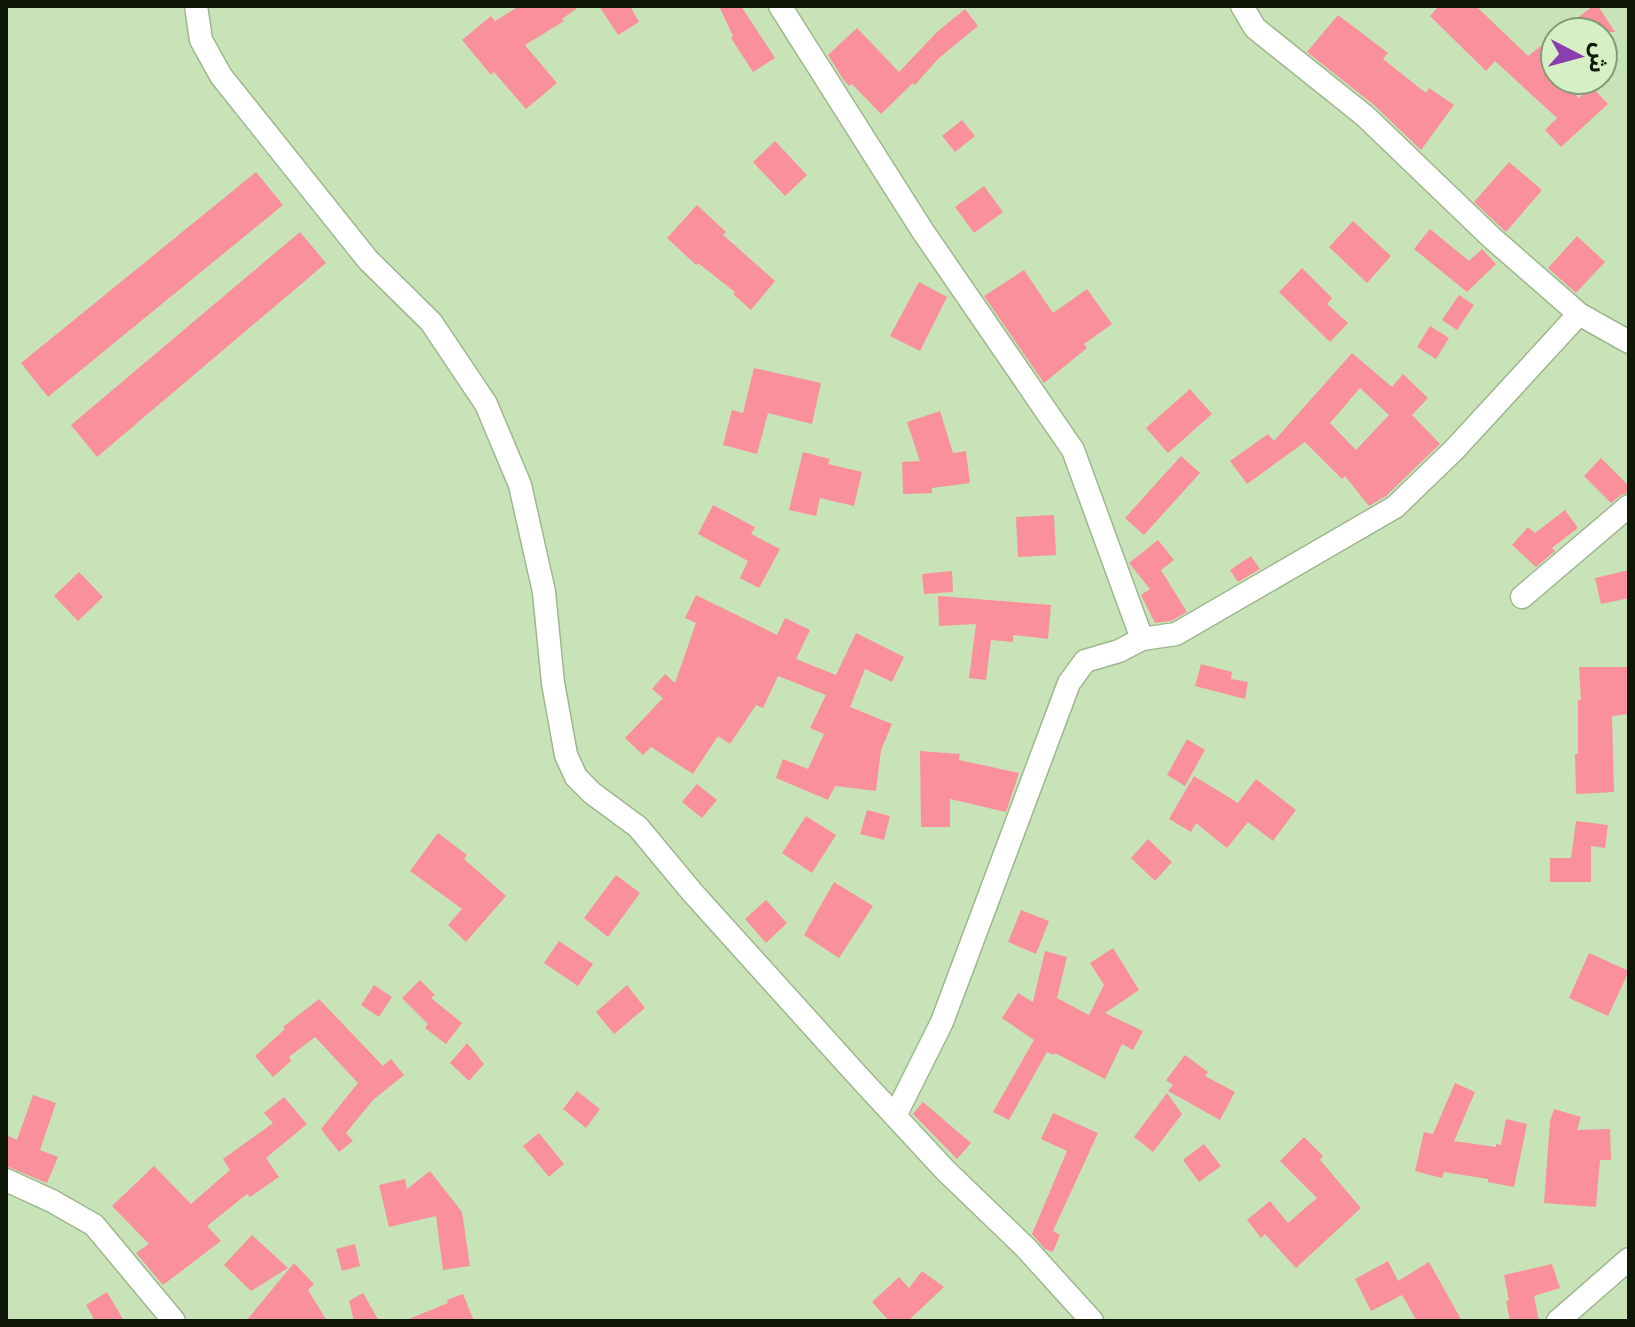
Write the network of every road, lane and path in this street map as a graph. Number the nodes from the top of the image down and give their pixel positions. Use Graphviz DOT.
graph roads {
  1 [pos="196,6"];
  2 [pos="780,6"];
  3 [pos="1242,6"];
  4 [pos="1579,314"];
  5 [pos="1629,342"];
  6 [pos="1629,506"];
  7 [pos="1522,597"];
  8 [pos="1142,639"];
  9 [pos="895,1116"];
  10 [pos="6,1180"];
  11 [pos="1629,1259"];
  12 [pos="174,1321"];
  13 [pos="1092,1321"];
  14 [pos="1558,1321"];
  1 -- 9 [label="street"];
  2 -- 8 [label="street"];
  3 -- 4 [label="street"];
  4 -- 5 [label="street"];
  4 -- 8 [label="street"];
  6 -- 7 [label="street"];
  8 -- 9 [label="street"];
  9 -- 13 [label="street"];
  10 -- 12 [label="street"];
  11 -- 14 [label="street"];
}
